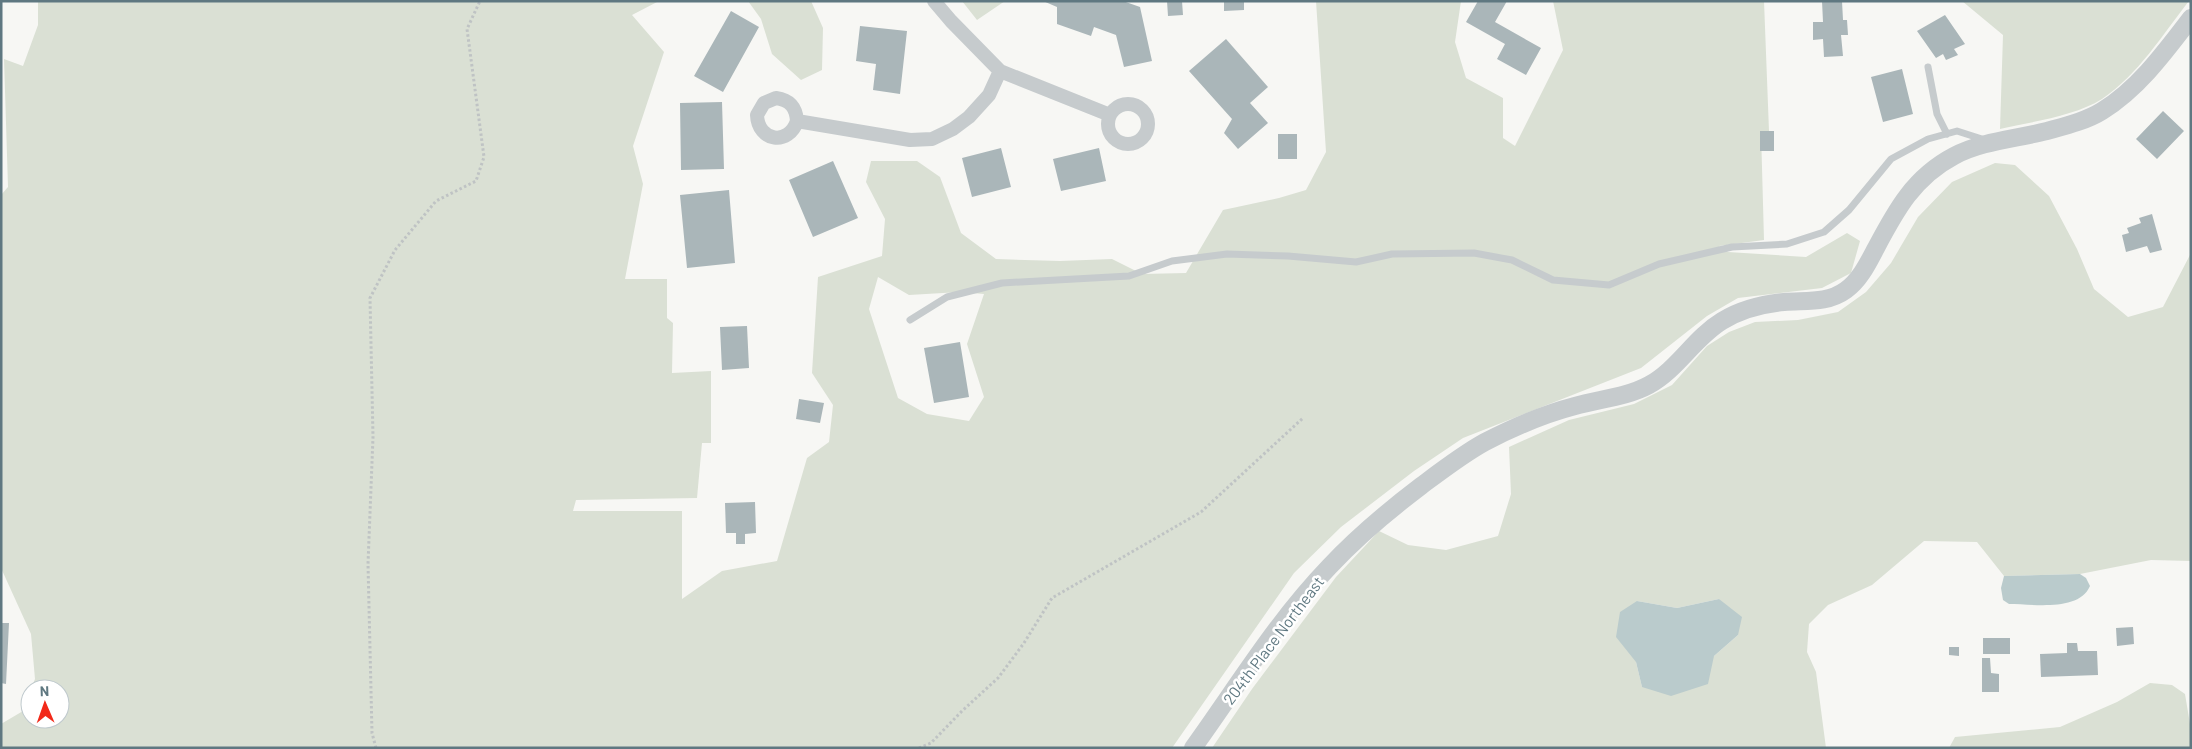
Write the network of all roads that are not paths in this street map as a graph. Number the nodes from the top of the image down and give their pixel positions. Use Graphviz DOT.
graph roads {
  1 [pos="934,1"];
  2 [pos="2191,18"];
  3 [pos="1928,66"];
  4 [pos="1000,71"];
  5 [pos="1110,115"];
  6 [pos="797,120"];
  7 [pos="1947,134"];
  8 [pos="1992,142"];
  9 [pos="910,320"];
  10 [pos="1193,748"];
  1 -- 4 [label="street"];
  2 -- 8 [label="street, 204th Place Northeast"];
  3 -- 7 [label="lane"];
  4 -- 5 [label="street"];
  4 -- 6 [label="street"];
  7 -- 8 [label="lane"];
  7 -- 9 [label="lane"];
  8 -- 10 [label="street, 204th Place Northeast"];
}
